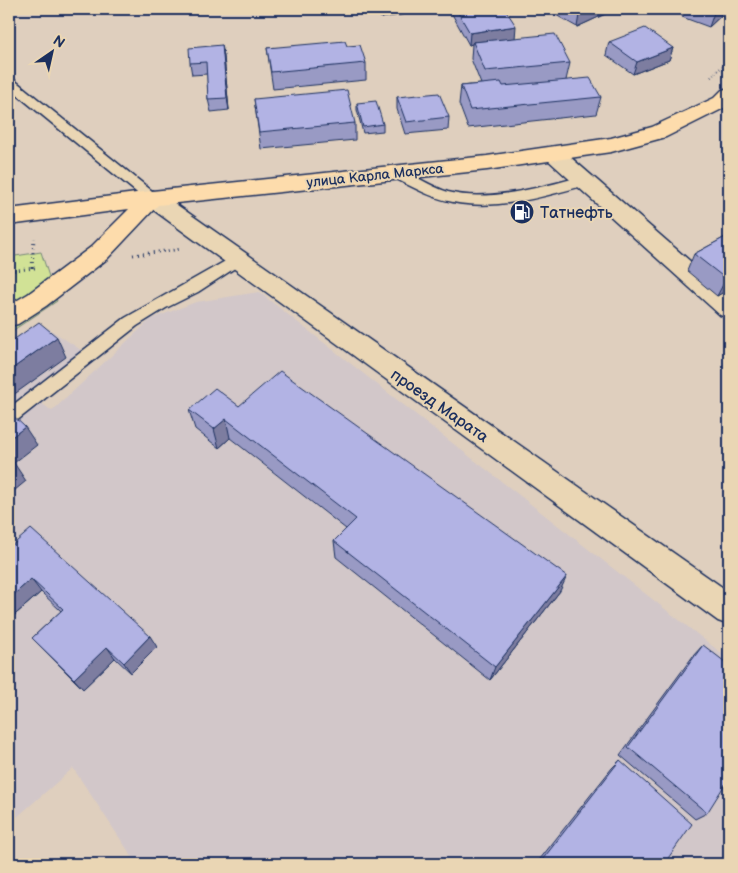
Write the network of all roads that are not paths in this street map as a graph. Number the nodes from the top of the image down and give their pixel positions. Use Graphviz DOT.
graph roads {
  1 [pos="9,82"];
  2 [pos="726,101"];
  3 [pos="554,154"];
  4 [pos="395,172"];
  5 [pos="584,181"];
  6 [pos="152,198"];
  7 [pos="68,209"];
  8 [pos="9,217"];
  9 [pos="99,252"];
  10 [pos="236,260"];
  11 [pos="729,309"];
  12 [pos="9,317"];
  13 [pos="9,417"];
  14 [pos="729,610"];
  1 -- 6 [label="lane"];
  2 -- 3 [label="main road, улица Карла Маркса"];
  3 -- 4 [label="main road, улица Карла Маркса"];
  3 -- 5 [label="street"];
  4 -- 5 [label="lane"];
  4 -- 6 [label="main road, улица Карла Маркса"];
  5 -- 11 [label="street"];
  6 -- 7 [label="main road, улица Карла Маркса"];
  6 -- 9 [label="main road"];
  6 -- 10 [label="street, проезд Марата"];
  7 -- 8 [label="main road, улица Карла Маркса"];
  7 -- 9 [label="main road"];
  9 -- 12 [label="main road"];
  10 -- 13 [label="lane"];
  10 -- 14 [label="street, проезд Марата"];
}
